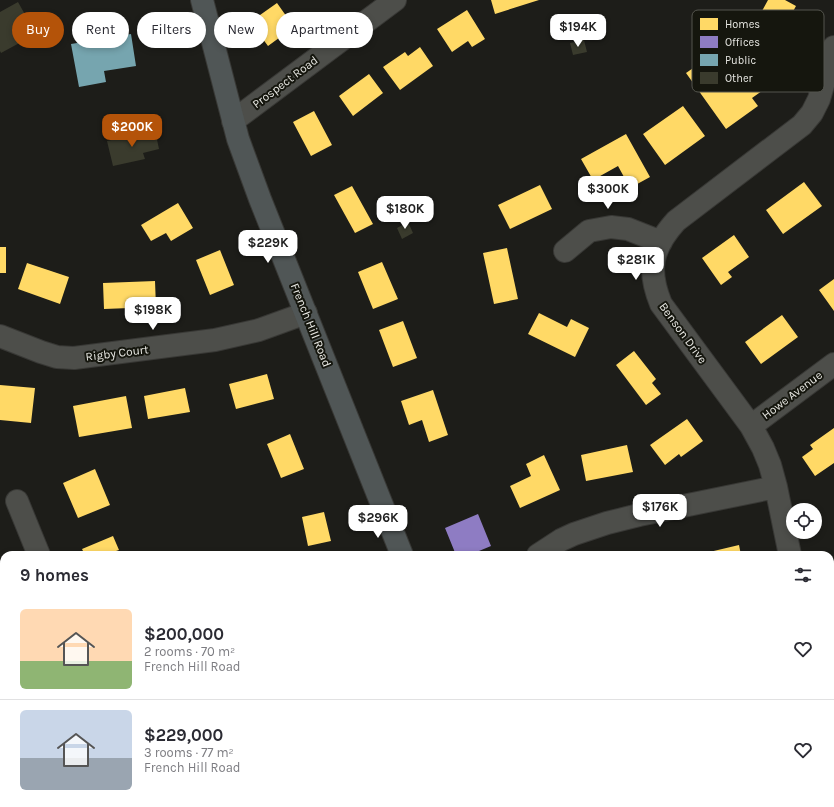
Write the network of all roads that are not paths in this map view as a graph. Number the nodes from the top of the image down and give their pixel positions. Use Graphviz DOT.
graph roads {
  1 [pos="202,0"];
  2 [pos="395,0"];
  3 [pos="834,46"];
  4 [pos="824,81"];
  5 [pos="821,92"];
  6 [pos="233,121"];
  7 [pos="661,242"];
  8 [pos="565,251"];
  9 [pos="306,313"];
  10 [pos="0,336"];
  11 [pos="834,364"];
  12 [pos="751,426"];
  13 [pos="776,487"];
  14 [pos="17,501"];
  15 [pos="37,551"];
  16 [pos="400,551"];
  17 [pos="544,551"];
  18 [pos="789,551"];
  1 -- 6 [label="main road, French Hill Road"];
  2 -- 6 [label="street, Prospect Road"];
  3 -- 4 [label="street, Benson Drive"];
  5 -- 7 [label="street, Benson Drive"];
  6 -- 9 [label="main road, French Hill Road"];
  7 -- 8 [label="street"];
  7 -- 12 [label="street, Benson Drive"];
  9 -- 10 [label="street, Rigby Court"];
  9 -- 16 [label="main road, French Hill Road"];
  11 -- 12 [label="street, Howe Avenue"];
  12 -- 13 [label="street, Benson Drive"];
  13 -- 17 [label="street"];
  13 -- 18 [label="street, Benson Drive"];
  14 -- 15 [label="street"];
}
